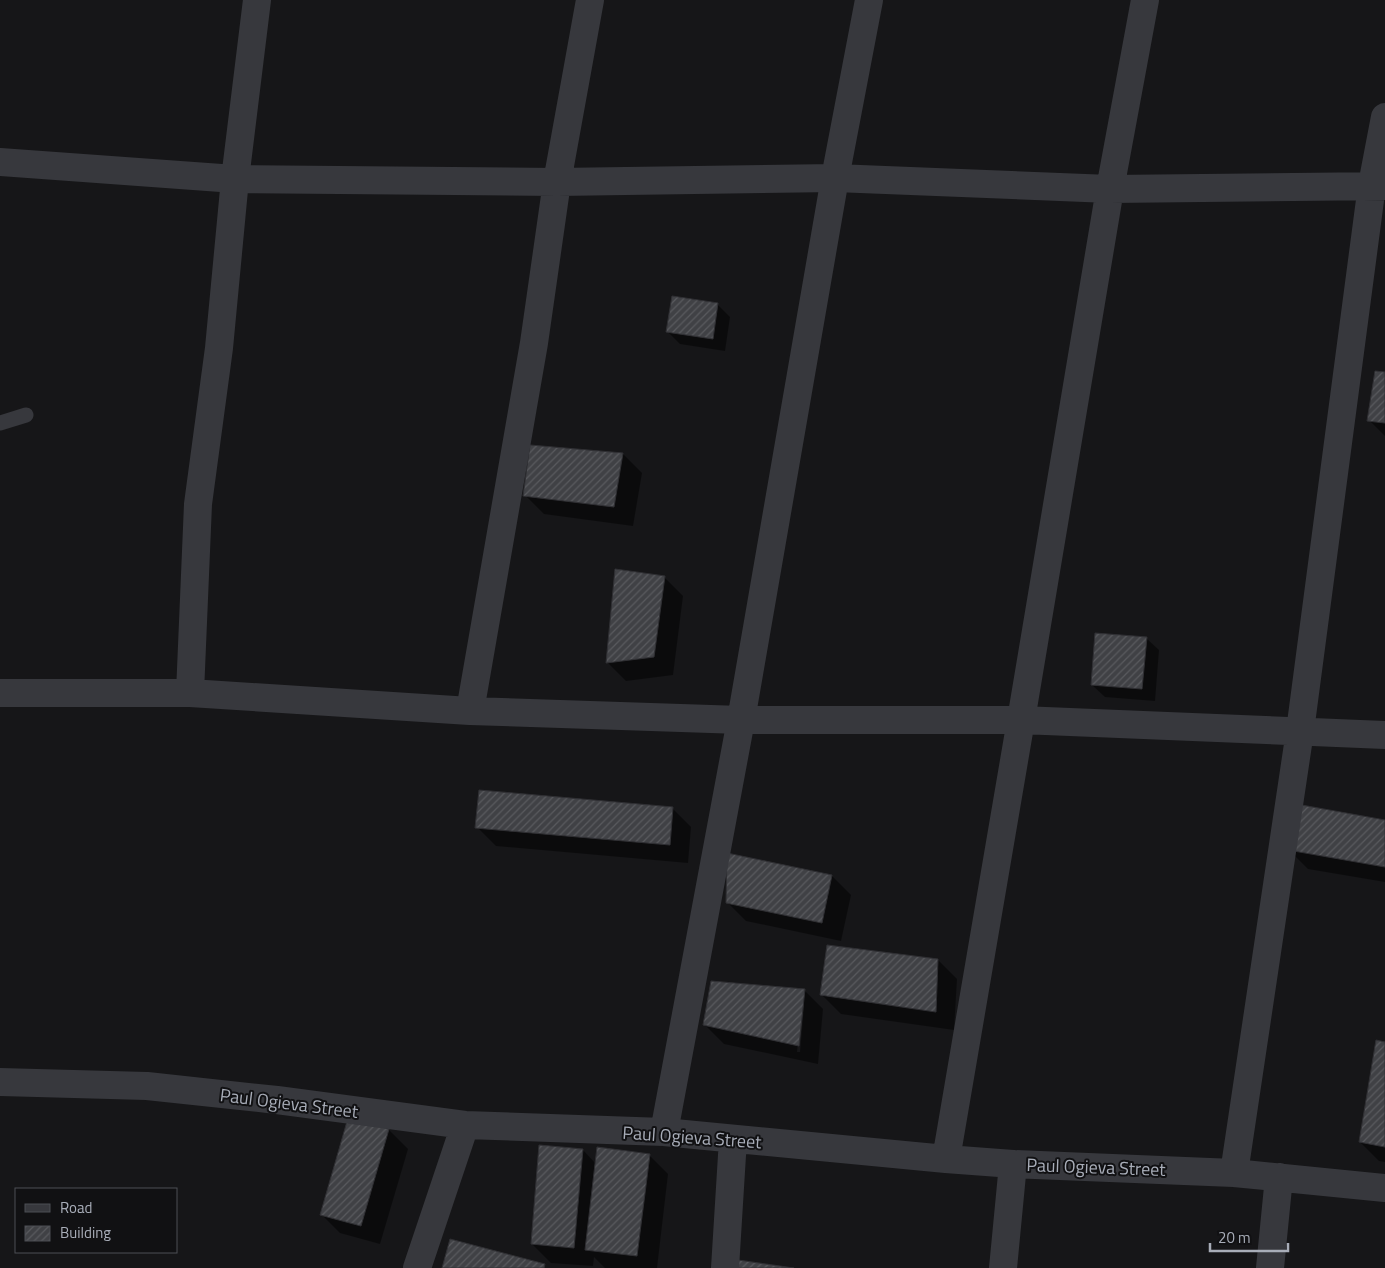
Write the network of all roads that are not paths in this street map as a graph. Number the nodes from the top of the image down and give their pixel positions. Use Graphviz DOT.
graph roads {
  1 [pos="257,0"];
  2 [pos="590,0"];
  3 [pos="869,0"];
  4 [pos="1145,0"];
  5 [pos="1385,117"];
  6 [pos="0,162"];
  7 [pos="835,178"];
  8 [pos="235,179"];
  9 [pos="557,182"];
  10 [pos="1379,185"];
  11 [pos="1110,189"];
  12 [pos="26,414"];
  13 [pos="0,423"];
  14 [pos="190,693"];
  15 [pos="0,694"];
  16 [pos="470,711"];
  17 [pos="741,720"];
  18 [pos="1021,720"];
  19 [pos="1300,731"];
  20 [pos="1385,735"];
  21 [pos="0,1082"];
  22 [pos="465,1125"];
  23 [pos="664,1132"];
  24 [pos="733,1139"];
  25 [pos="946,1158"];
  26 [pos="1013,1164"];
  27 [pos="1234,1172"];
  28 [pos="1279,1177"];
  29 [pos="1385,1188"];
  30 [pos="417,1268"];
  31 [pos="725,1268"];
  32 [pos="1004,1268"];
  33 [pos="1270,1268"];
  1 -- 8 [label="street"];
  2 -- 9 [label="street"];
  3 -- 7 [label="street"];
  4 -- 11 [label="street"];
  5 -- 10 [label="street"];
  6 -- 8 [label="street"];
  7 -- 9 [label="street"];
  7 -- 11 [label="street"];
  7 -- 17 [label="street"];
  8 -- 9 [label="street"];
  8 -- 14 [label="street"];
  9 -- 16 [label="street"];
  10 -- 11 [label="street"];
  10 -- 19 [label="street"];
  11 -- 18 [label="street"];
  12 -- 13 [label="lane"];
  14 -- 15 [label="street"];
  14 -- 16 [label="street"];
  16 -- 17 [label="street"];
  17 -- 18 [label="street"];
  17 -- 23 [label="street"];
  18 -- 19 [label="street"];
  18 -- 25 [label="street"];
  19 -- 20 [label="street"];
  19 -- 27 [label="street"];
  21 -- 22 [label="street, Paul Ogieva Street"];
  22 -- 23 [label="street, Paul Ogieva Street"];
  22 -- 30 [label="street"];
  23 -- 24 [label="street, Paul Ogieva Street"];
  24 -- 25 [label="street, Paul Ogieva Street"];
  24 -- 31 [label="street"];
  25 -- 26 [label="street, Paul Ogieva Street"];
  26 -- 27 [label="street, Paul Ogieva Street"];
  26 -- 32 [label="street"];
  27 -- 28 [label="street, Paul Ogieva Street"];
  28 -- 29 [label="street, Paul Ogieva Street"];
  28 -- 33 [label="street"];
}
